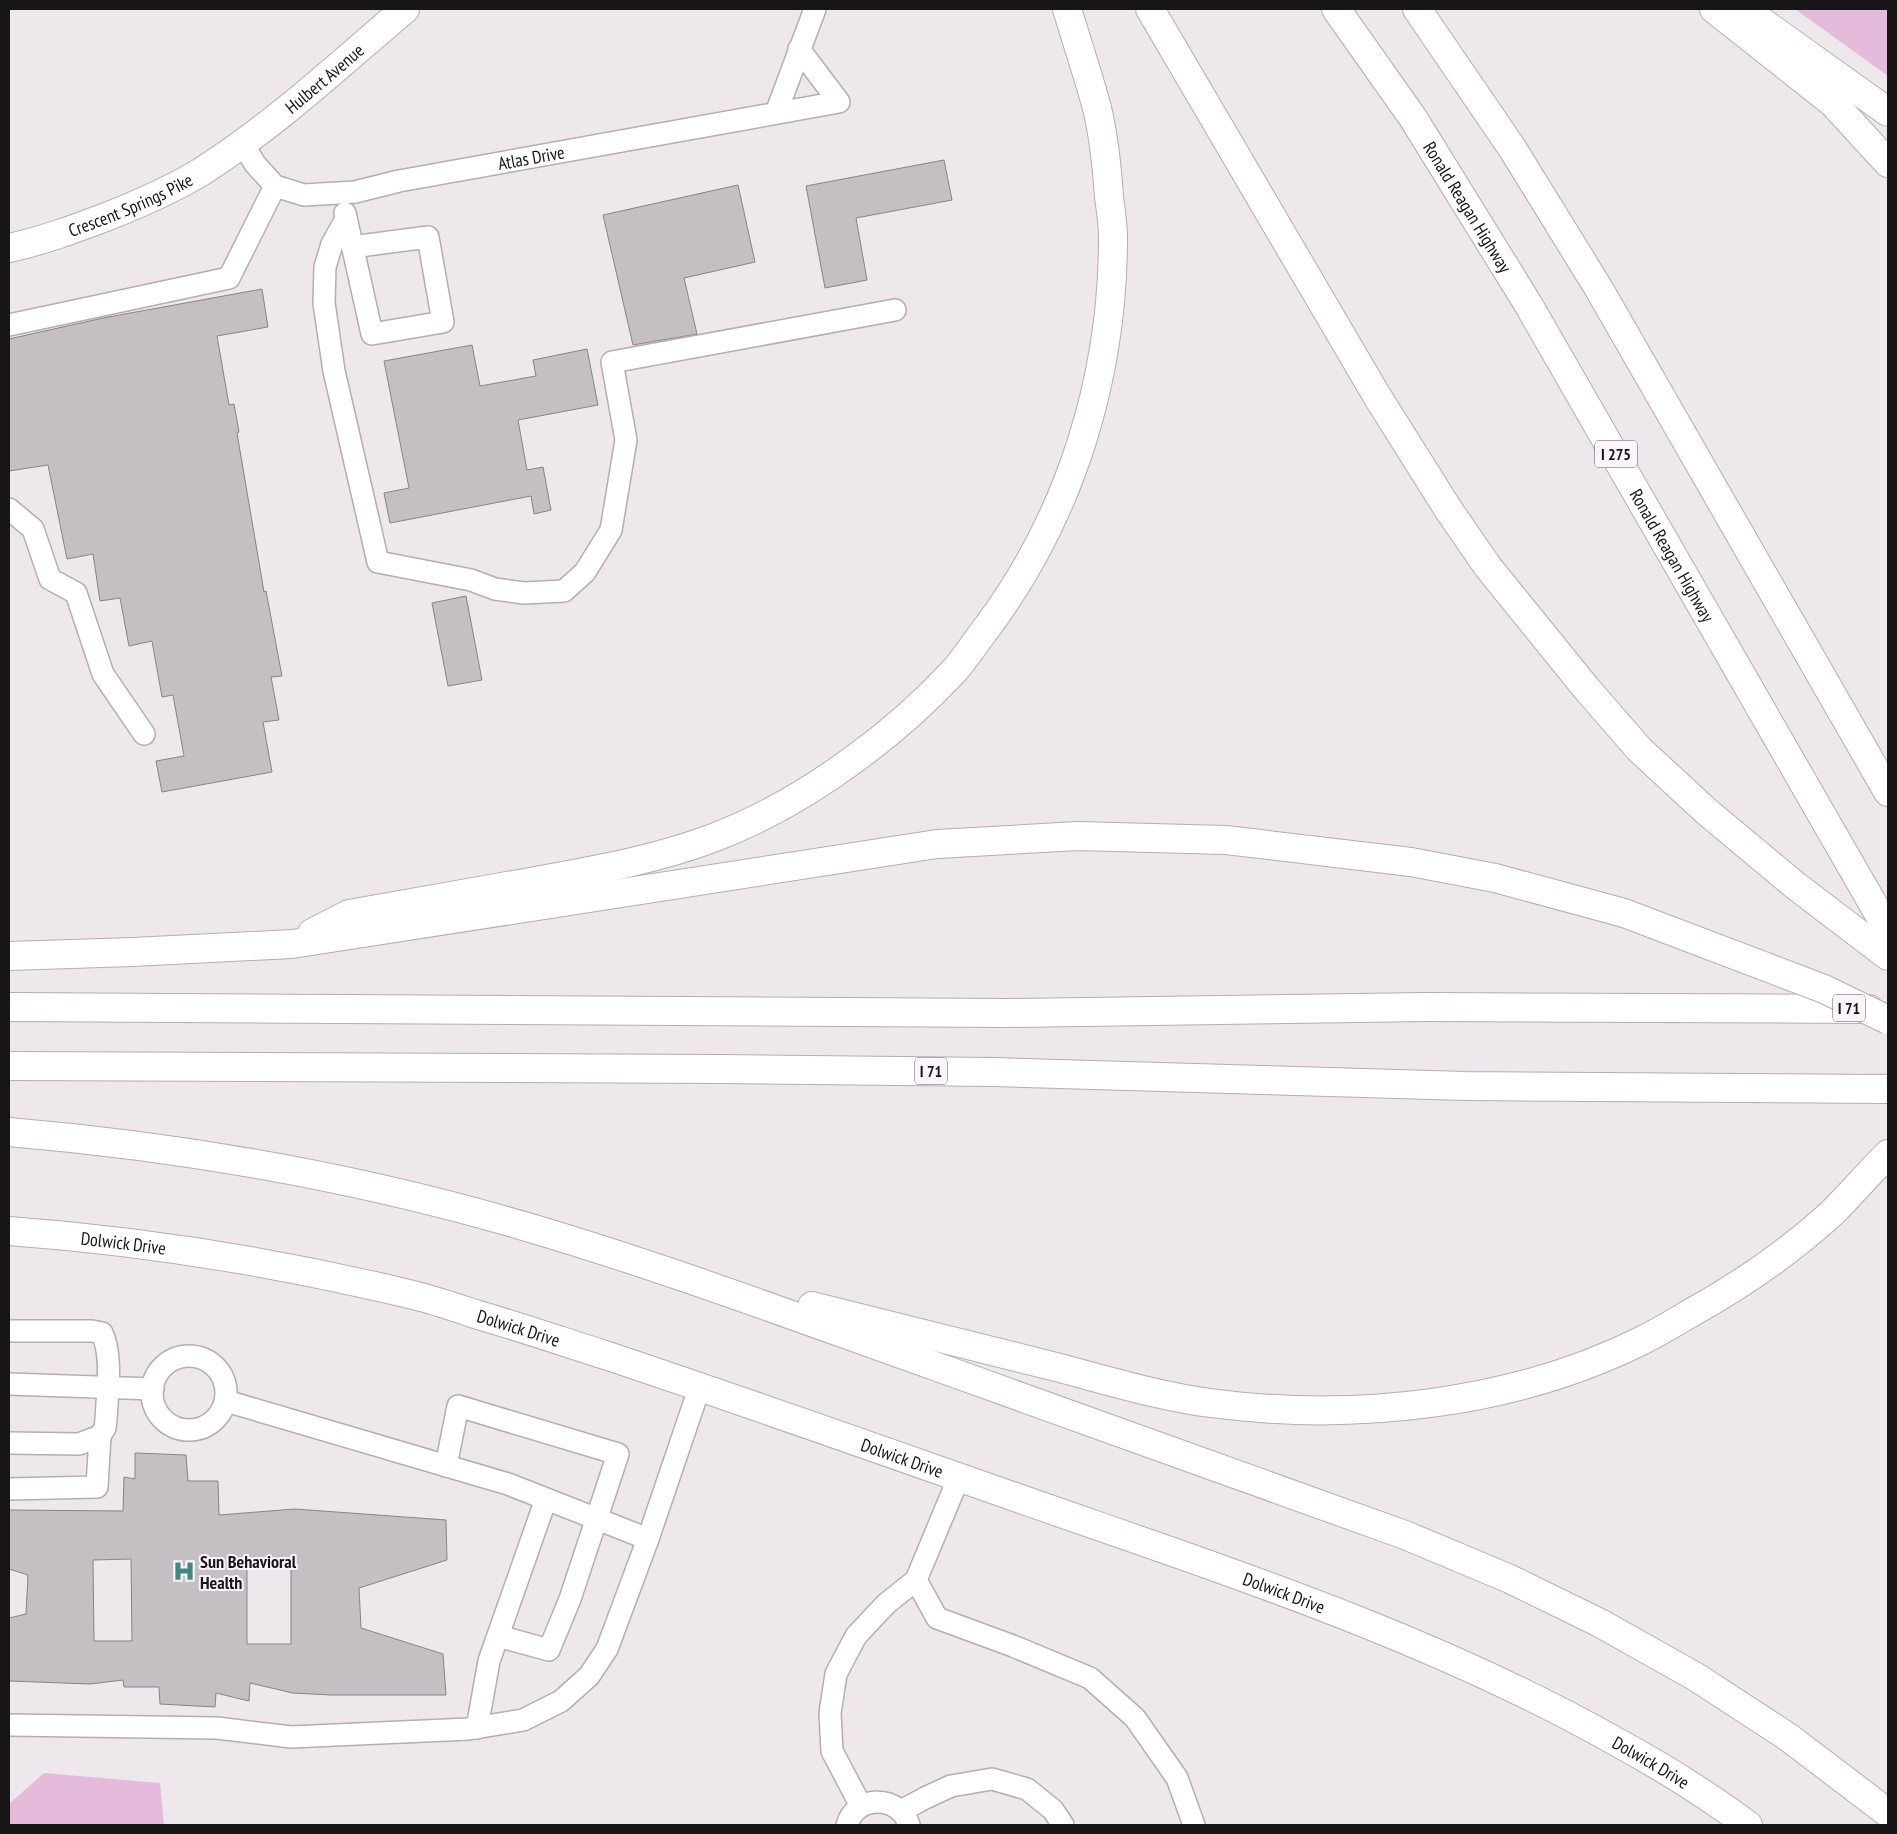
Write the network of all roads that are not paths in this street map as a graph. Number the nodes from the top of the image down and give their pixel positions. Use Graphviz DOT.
graph roads {
  1 [pos="405,9"];
  2 [pos="815,9"];
  3 [pos="1067,9"];
  4 [pos="1150,9"];
  5 [pos="1336,9"];
  6 [pos="1417,9"];
  7 [pos="1714,9"];
  8 [pos="1744,9"];
  9 [pos="799,49"];
  10 [pos="1888,112"];
  11 [pos="776,113"];
  12 [pos="243,144"];
  13 [pos="1888,163"];
  14 [pos="275,186"];
  15 [pos="341,193"];
  16 [pos="346,219"];
  17 [pos="352,247"];
  18 [pos="9,248"];
  19 [pos="895,310"];
  20 [pos="9,325"];
  21 [pos="9,509"];
  22 [pos="144,734"];
  23 [pos="1888,792"];
  24 [pos="1883,920"];
  25 [pos="292,944"];
  26 [pos="9,956"];
  27 [pos="1888,956"];
  28 [pos="9,1007"];
  29 [pos="1888,1009"];
  30 [pos="1888,1020"];
  31 [pos="9,1066"];
  32 [pos="1888,1089"];
  33 [pos="9,1132"];
  34 [pos="1888,1154"];
  35 [pos="9,1231"];
  36 [pos="656,1266"];
  37 [pos="9,1331"];
  38 [pos="9,1384"];
  39 [pos="700,1386"];
  40 [pos="107,1387"];
  41 [pos="153,1389"];
  42 [pos="226,1401"];
  43 [pos="100,1436"];
  44 [pos="9,1443"];
  45 [pos="446,1466"];
  46 [pos="959,1477"];
  47 [pos="9,1489"];
  48 [pos="546,1499"];
  49 [pos="597,1519"];
  50 [pos="648,1539"];
  51 [pos="916,1580"];
  52 [pos="498,1636"];
  53 [pos="9,1725"];
  54 [pos="477,1728"];
  55 [pos="861,1806"];
  56 [pos="1888,1813"];
  57 [pos="905,1818"];
  58 [pos="847,1825"];
  59 [pos="1063,1825"];
  60 [pos="1194,1825"];
  61 [pos="1748,1825"];
  1 -- 12 [label="main road, Hulbert Avenue"];
  2 -- 9 [label="lane"];
  3 -- 25 [label="main road"];
  4 -- 27 [label="main road"];
  5 -- 24 [label="main road, Ronald Reagan Highway / I 275"];
  6 -- 23 [label="main road"];
  7 -- 13 [label="main road"];
  8 -- 10 [label="main road"];
  9 -- 11 [label="lane"];
  9 -- 11 [label="lane, Atlas Drive"];
  11 -- 15 [label="lane, Atlas Drive"];
  12 -- 14 [label="lane"];
  12 -- 18 [label="main road, Crescent Springs Pike"];
  14 -- 15 [label="lane, Atlas Drive"];
  14 -- 20 [label="lane"];
  15 -- 16 [label="lane"];
  16 -- 17 [label="lane"];
  16 -- 19 [label="lane"];
  17 -- 17 [label="lane"];
  21 -- 22 [label="lane"];
  25 -- 26 [label="main road"];
  25 -- 30 [label="main road, bridge"];
  28 -- 29 [label="main road, I 71, bridge"];
  31 -- 32 [label="main road, I 71"];
  33 -- 36 [label="main road"];
  34 -- 36 [label="main road"];
  35 -- 39 [label="main road, Dolwick Drive"];
  36 -- 56 [label="main road"];
  37 -- 40 [label="lane"];
  38 -- 40 [label="lane"];
  39 -- 46 [label="main road, Dolwick Drive"];
  39 -- 50 [label="lane"];
  40 -- 41 [label="lane"];
  40 -- 43 [label="lane"];
  41 -- 42 [label="lane"];
  41 -- 42 [label="lane"];
  42 -- 45 [label="lane"];
  43 -- 44 [label="lane"];
  43 -- 47 [label="lane"];
  45 -- 48 [label="lane"];
  45 -- 49 [label="lane"];
  46 -- 51 [label="lane"];
  46 -- 61 [label="main road, Dolwick Drive"];
  48 -- 49 [label="lane"];
  48 -- 52 [label="lane"];
  49 -- 50 [label="lane"];
  49 -- 52 [label="lane"];
  50 -- 54 [label="lane"];
  51 -- 55 [label="lane"];
  51 -- 60 [label="lane"];
  52 -- 54 [label="lane"];
  53 -- 54 [label="lane"];
  55 -- 57 [label="lane"];
  55 -- 58 [label="lane"];
  57 -- 59 [label="lane"];
}
